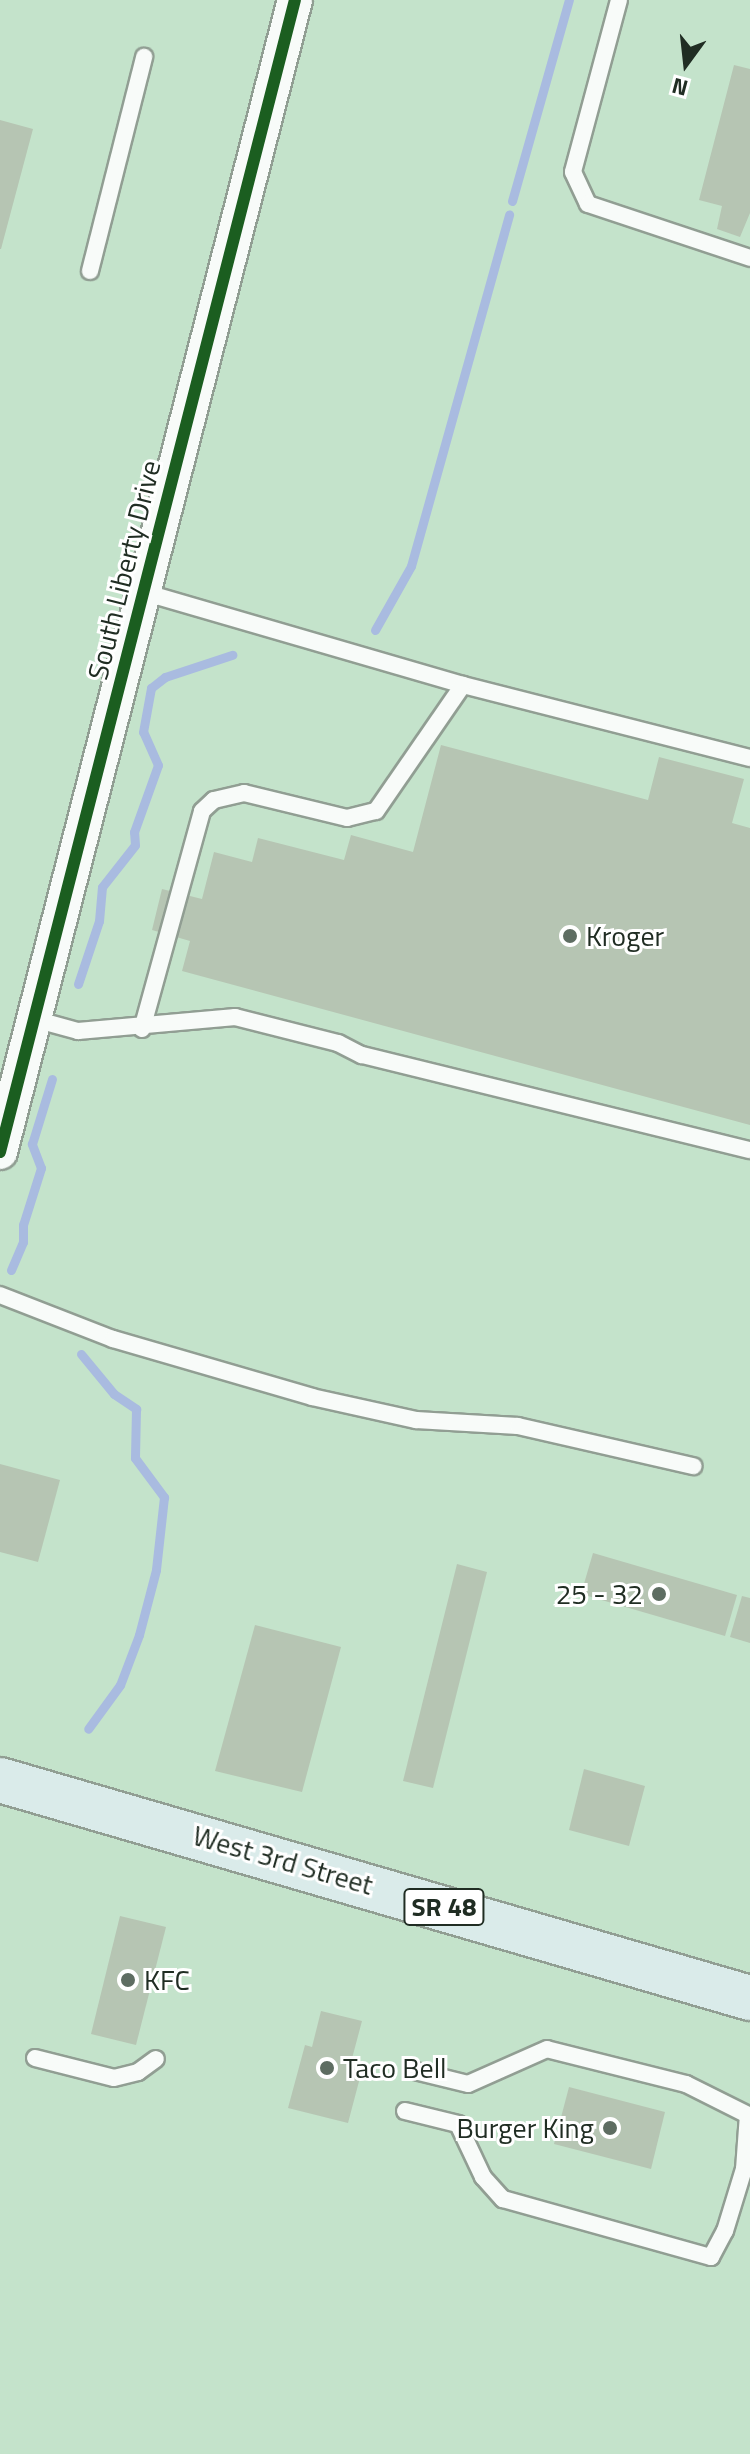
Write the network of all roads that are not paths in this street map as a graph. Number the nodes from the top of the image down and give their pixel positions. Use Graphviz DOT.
graph roads {
  1 [pos="295,0"];
  2 [pos="619,0"];
  3 [pos="144,57"];
  4 [pos="750,258"];
  5 [pos="90,271"];
  6 [pos="143,592"];
  7 [pos="463,685"];
  8 [pos="750,758"];
  9 [pos="34,1019"];
  10 [pos="142,1029"];
  11 [pos="750,1150"];
  12 [pos="0,1152"];
  13 [pos="0,1295"];
  14 [pos="693,1466"];
  15 [pos="0,1780"];
  16 [pos="750,1998"];
  17 [pos="35,2058"];
  18 [pos="156,2059"];
  19 [pos="415,2071"];
  20 [pos="405,2111"];
  1 -- 6 [label="street, South Liberty Drive"];
  2 -- 4 [label="lane"];
  3 -- 5 [label="lane"];
  6 -- 7 [label="lane"];
  6 -- 9 [label="street, South Liberty Drive"];
  7 -- 8 [label="lane"];
  7 -- 10 [label="lane"];
  9 -- 10 [label="lane"];
  9 -- 12 [label="street, South Liberty Drive"];
  10 -- 11 [label="lane"];
  13 -- 14 [label="lane"];
  15 -- 16 [label="main road, West 3rd Street / SR 48"];
  17 -- 18 [label="lane"];
  19 -- 20 [label="lane"];
}
